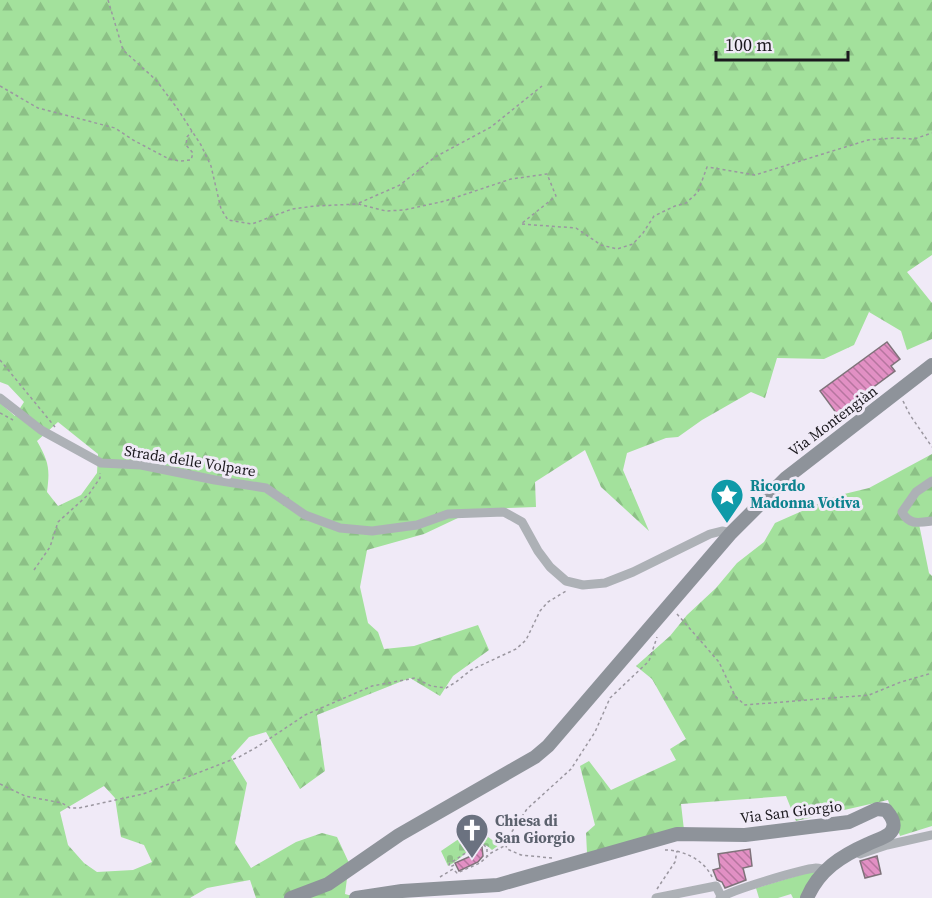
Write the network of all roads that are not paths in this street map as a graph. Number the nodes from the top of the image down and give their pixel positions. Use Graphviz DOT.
graph roads {
  1 [pos="932,364"];
  2 [pos="0,398"];
  3 [pos="932,482"];
  4 [pos="932,521"];
  5 [pos="731,533"];
  6 [pos="932,835"];
  7 [pos="843,855"];
  8 [pos="825,870"];
  9 [pos="657,894"];
  10 [pos="720,897"];
  11 [pos="291,898"];
  12 [pos="356,898"];
  13 [pos="807,898"];
  1 -- 5 [label="street, Via Montengiàn"];
  2 -- 5 [label="street, Strada delle Volpare"];
  3 -- 4 [label="street"];
  5 -- 11 [label="street, Via Montengiàn"];
  6 -- 7 [label="street"];
  7 -- 8 [label="street, Via San Giorgio"];
  7 -- 12 [label="street, Via San Giorgio"];
  8 -- 10 [label="street"];
  8 -- 13 [label="street, Via San Giorgio"];
  9 -- 10 [label="street"];
}
